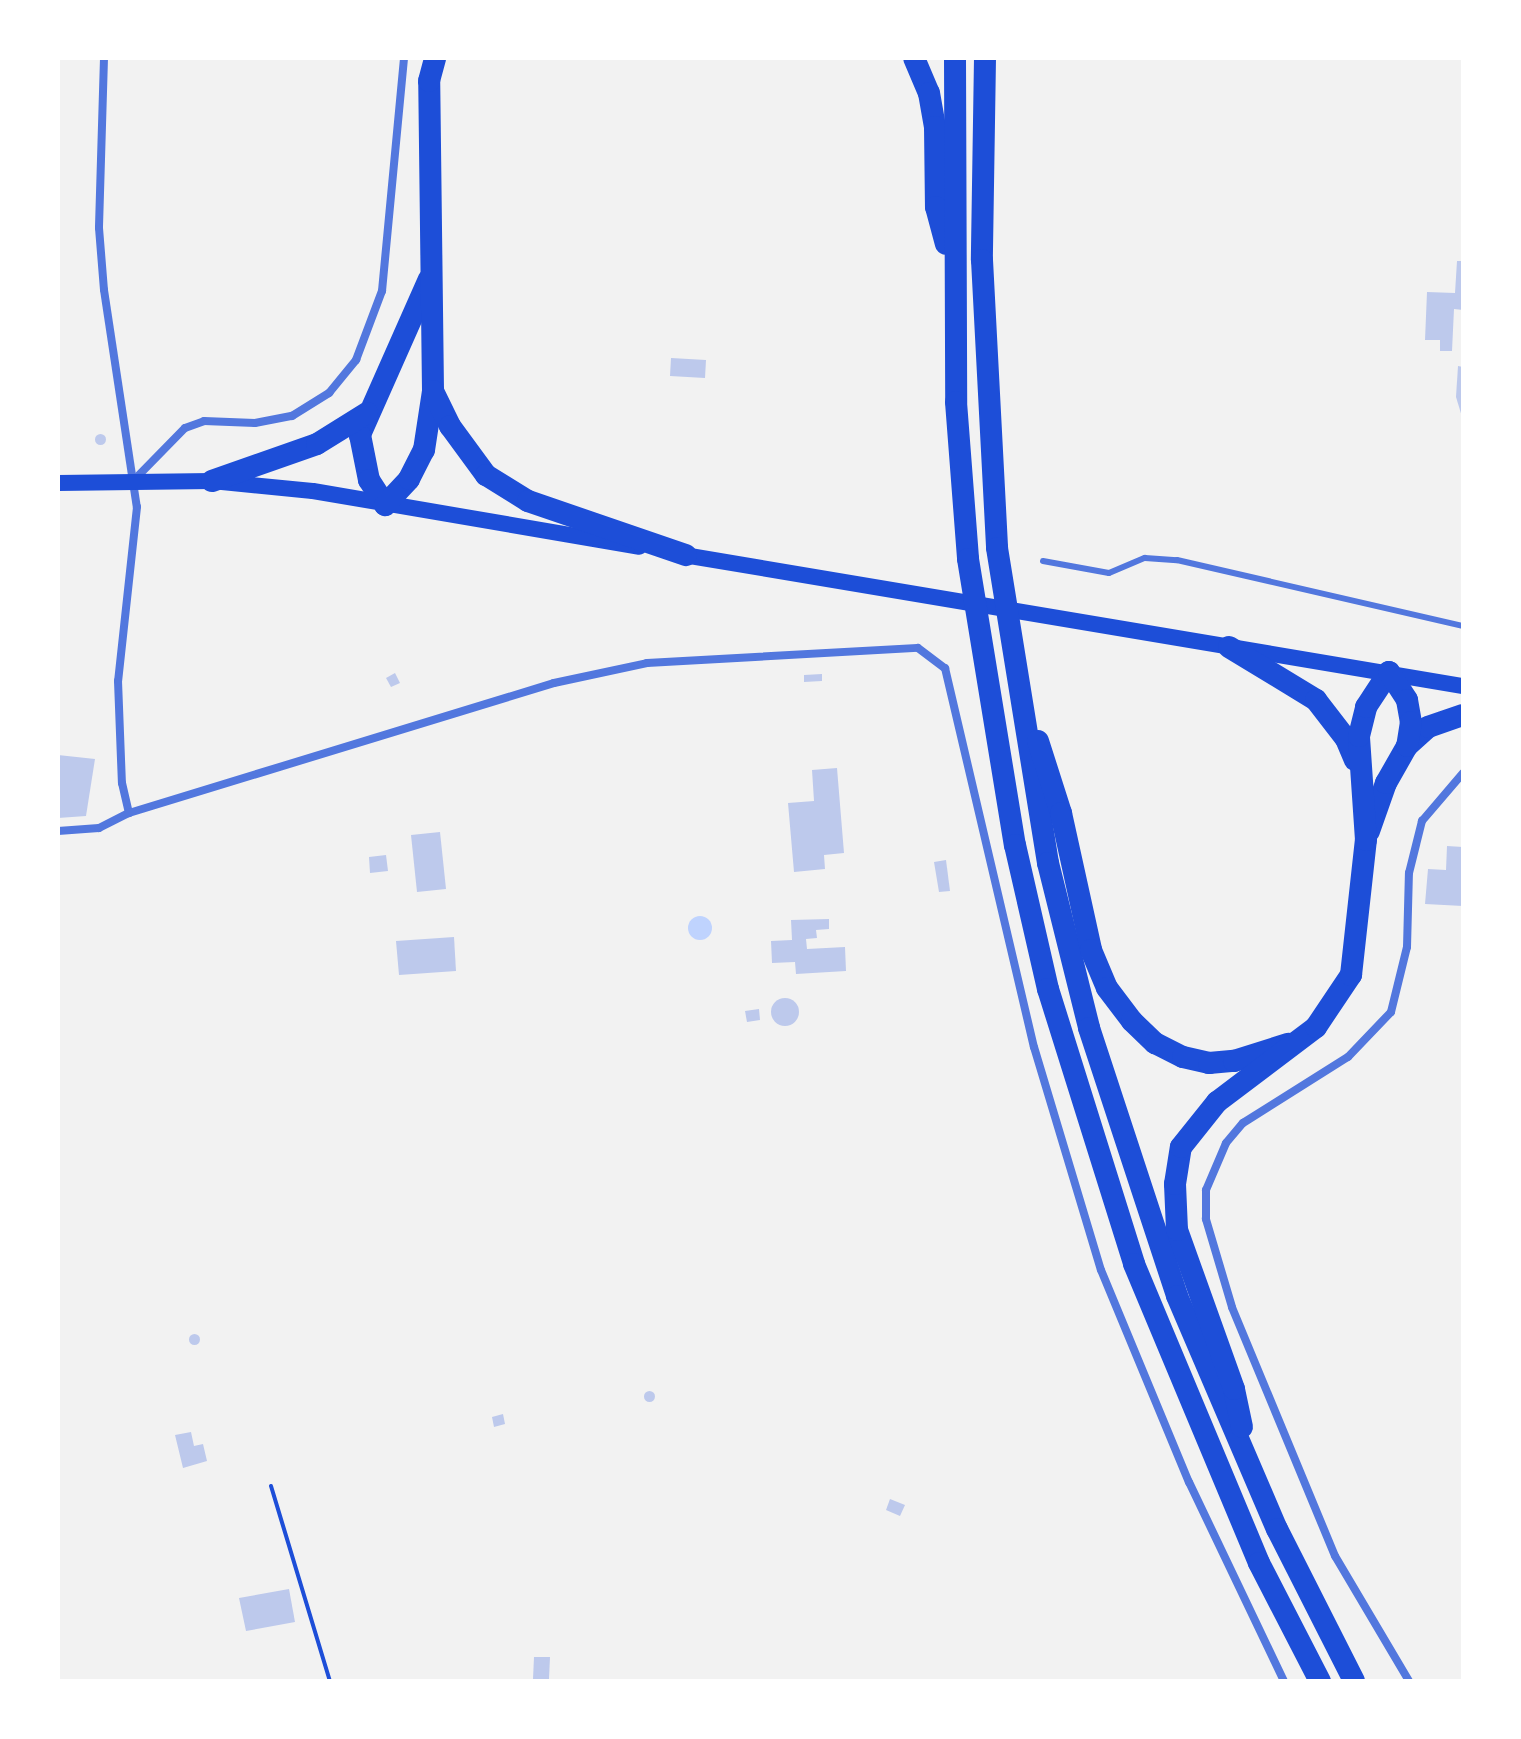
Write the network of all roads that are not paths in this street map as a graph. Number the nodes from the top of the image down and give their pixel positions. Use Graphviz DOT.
graph roads {
  1 [pos="104,58"];
  2 [pos="404,58"];
  3 [pos="435,58"];
  4 [pos="914,58"];
  5 [pos="955,58"];
  6 [pos="985,58"];
  7 [pos="954,272"];
  8 [pos="429,279"];
  9 [pos="433,391"];
  10 [pos="367,413"];
  11 [pos="135,479"];
  12 [pos="212,481"];
  13 [pos="58,483"];
  14 [pos="385,505"];
  15 [pos="686,555"];
  16 [pos="1043,561"];
  17 [pos="1463,626"];
  18 [pos="1229,647"];
  19 [pos="1013,661"];
  20 [pos="1389,672"];
  21 [pos="1463,686"];
  22 [pos="1463,715"];
  23 [pos="1407,746"];
  24 [pos="1359,772"];
  25 [pos="1463,773"];
  26 [pos="129,813"];
  27 [pos="58,831"];
  28 [pos="1366,840"];
  29 [pos="1296,1041"];
  30 [pos="1252,1475"];
  31 [pos="1284,1681"];
  32 [pos="1320,1681"];
  33 [pos="1354,1681"];
  34 [pos="1409,1681"];
  1 -- 11 [label="street"];
  2 -- 11 [label="street"];
  3 -- 8 [label="highway"];
  4 -- 7 [label="highway"];
  5 -- 7 [label="highway"];
  6 -- 19 [label="highway"];
  7 -- 32 [label="highway"];
  8 -- 9 [label="highway"];
  8 -- 10 [label="highway"];
  9 -- 14 [label="highway"];
  9 -- 15 [label="highway"];
  10 -- 12 [label="highway"];
  10 -- 14 [label="highway"];
  11 -- 12 [label="main road"];
  11 -- 13 [label="main road"];
  11 -- 26 [label="street"];
  12 -- 14 [label="main road"];
  14 -- 15 [label="main road"];
  15 -- 18 [label="main road"];
  16 -- 17 [label="lane"];
  18 -- 20 [label="main road"];
  18 -- 24 [label="highway"];
  19 -- 29 [label="highway"];
  19 -- 30 [label="highway"];
  20 -- 21 [label="main road"];
  20 -- 23 [label="highway"];
  20 -- 24 [label="highway"];
  22 -- 23 [label="highway"];
  23 -- 28 [label="highway"];
  24 -- 28 [label="highway"];
  25 -- 34 [label="street"];
  26 -- 27 [label="street"];
  26 -- 31 [label="street"];
  28 -- 29 [label="highway"];
  29 -- 30 [label="highway"];
  30 -- 33 [label="highway"];
}
